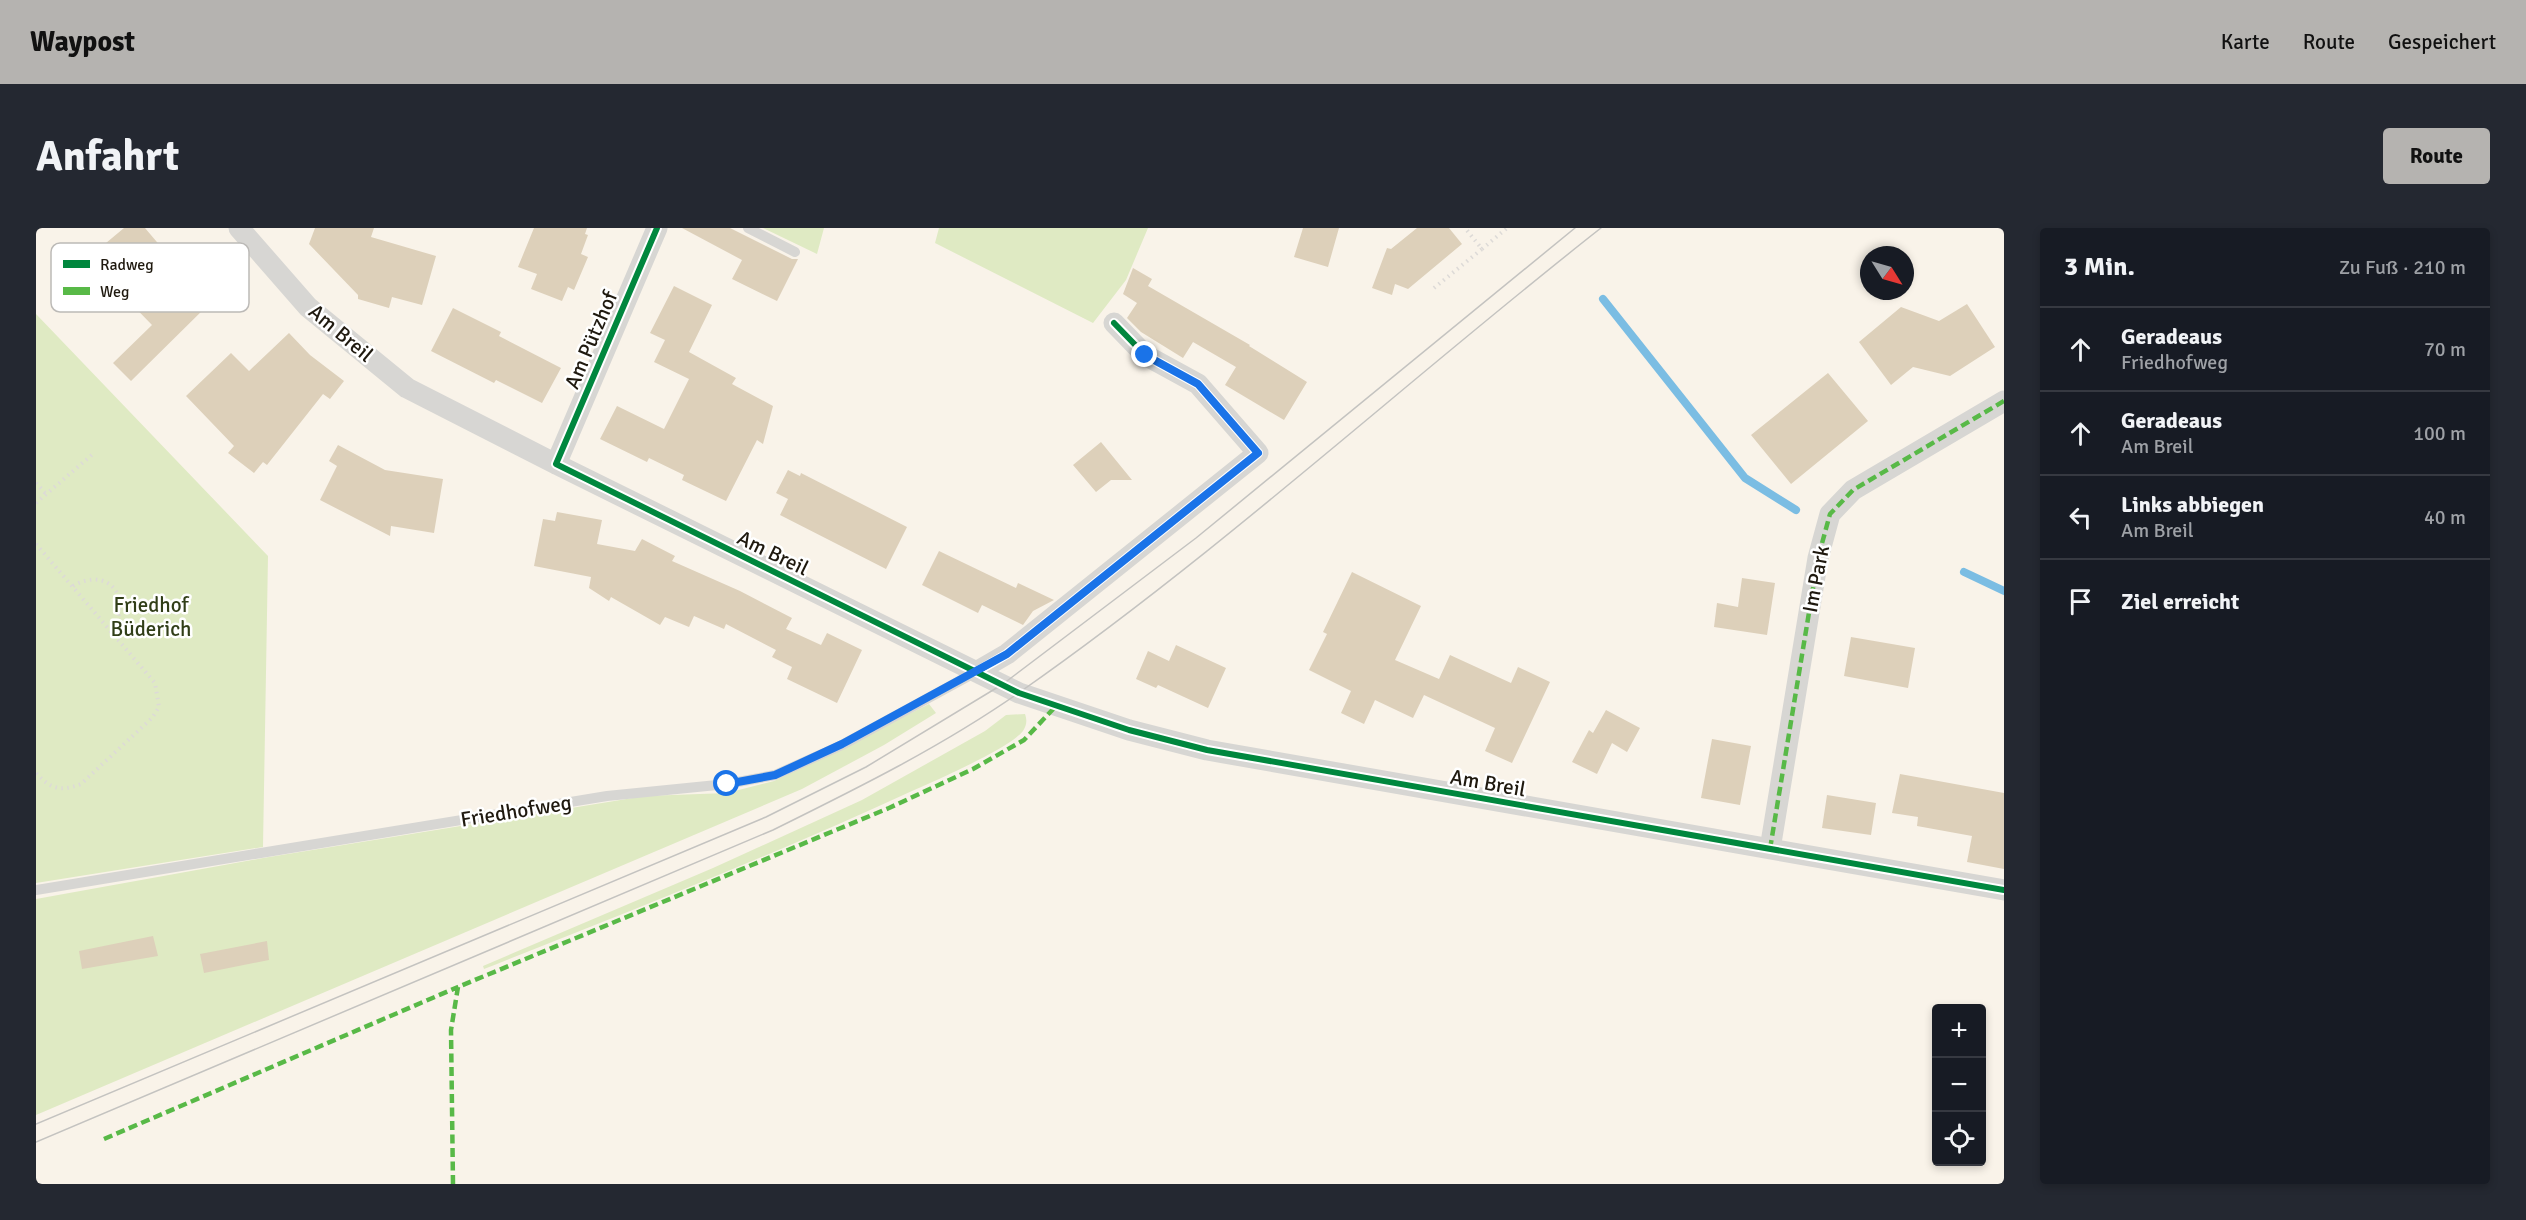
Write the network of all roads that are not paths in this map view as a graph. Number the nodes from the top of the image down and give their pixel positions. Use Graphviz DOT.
graph roads {
  1 [pos="239,228"];
  2 [pos="657,228"];
  3 [pos="748,228"];
  4 [pos="795,252"];
  5 [pos="1114,323"];
  6 [pos="2004,401"];
  7 [pos="556,464"];
  8 [pos="976,672"];
  9 [pos="1770,849"];
  10 [pos="36,890"];
  11 [pos="2004,890"];
  1 -- 7 [label="street, Am Breil"];
  2 -- 7 [label="street, Am Pützhof"];
  3 -- 4 [label="lane"];
  5 -- 8 [label="street"];
  6 -- 9 [label="street, Im Park"];
  7 -- 8 [label="street, Am Breil"];
  8 -- 9 [label="street, Am Breil"];
  8 -- 10 [label="lane, Friedhofweg"];
  9 -- 11 [label="street, Am Breil"];
}
